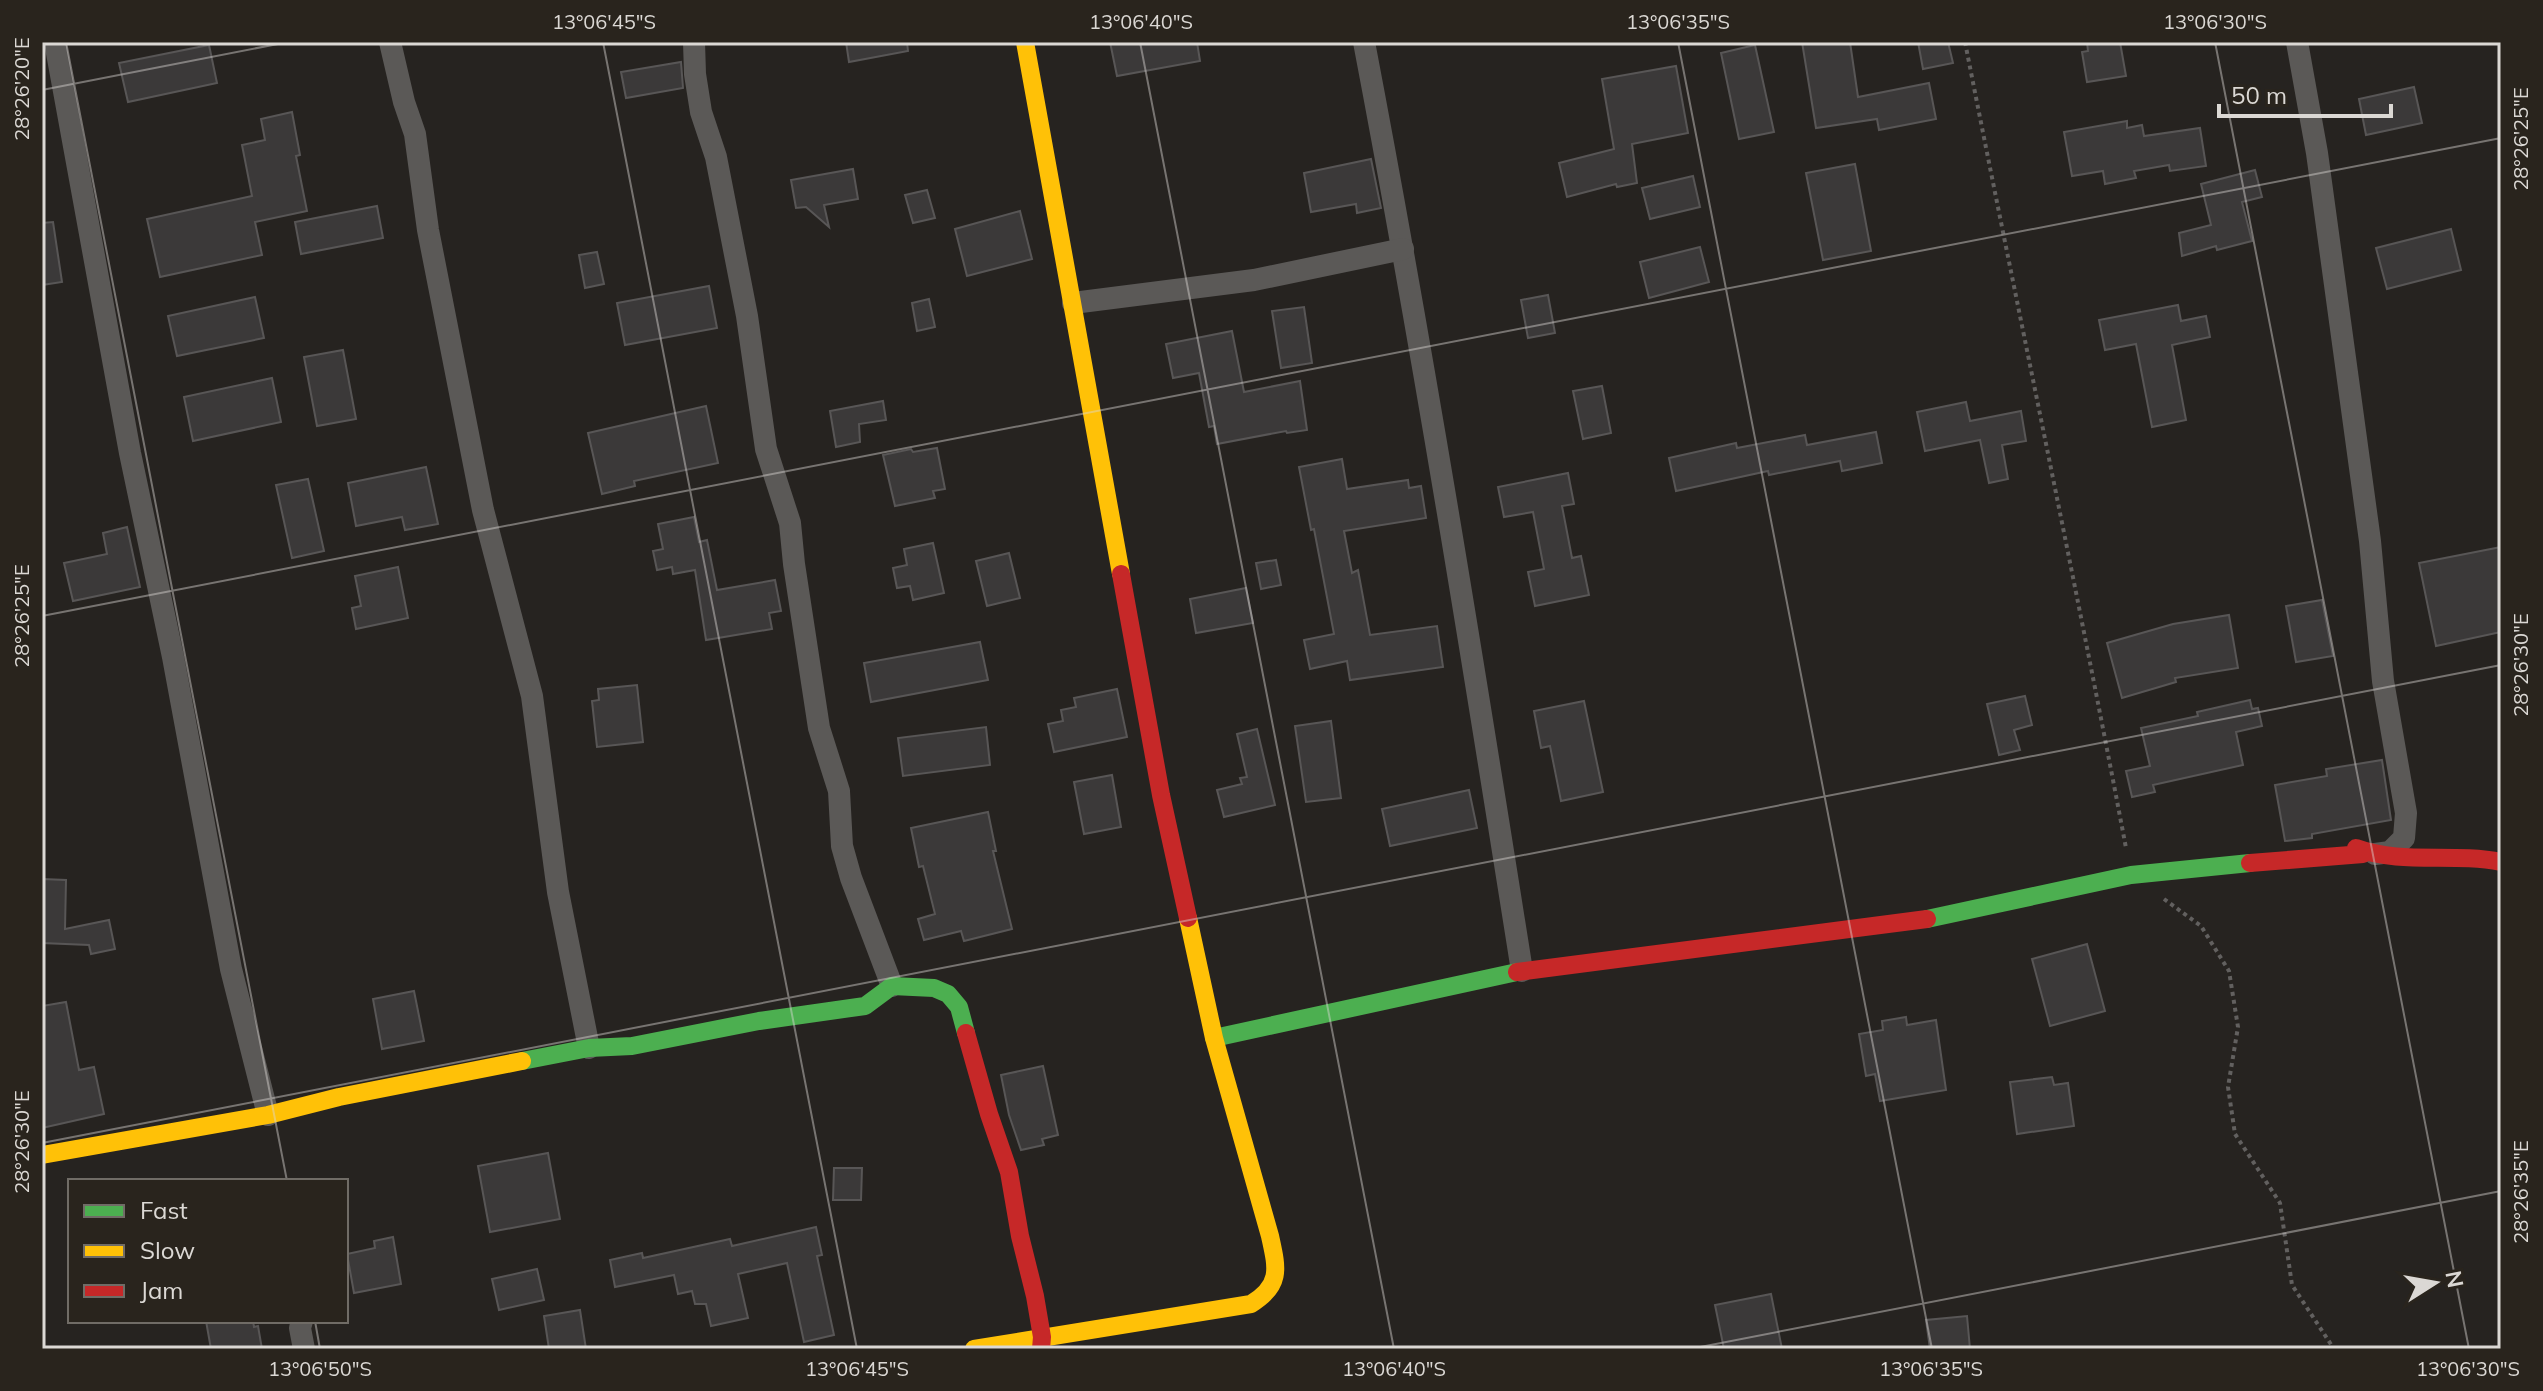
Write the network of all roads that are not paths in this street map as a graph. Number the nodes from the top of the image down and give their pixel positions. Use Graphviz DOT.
graph roads {
  1 [pos="55,42"];
  2 [pos="390,42"];
  3 [pos="694,42"];
  4 [pos="1025,42"];
  5 [pos="1364,42"];
  6 [pos="2297,42"];
  7 [pos="1403,249"];
  8 [pos="1073,303"];
  9 [pos="2366,854"];
  10 [pos="2501,862"];
  11 [pos="1522,971"];
  12 [pos="892,986"];
  13 [pos="1214,1038"];
  14 [pos="589,1048"];
  15 [pos="268,1115"];
  16 [pos="42,1155"];
  17 [pos="301,1323"];
  18 [pos="1042,1343"];
  19 [pos="304,1349"];
  20 [pos="974,1349"];
  1 -- 15 [label="street"];
  2 -- 14 [label="street"];
  3 -- 12 [label="street"];
  4 -- 8 [label="street"];
  5 -- 7 [label="street"];
  6 -- 9 [label="street"];
  7 -- 8 [label="street"];
  7 -- 11 [label="street"];
  8 -- 13 [label="street"];
  9 -- 10 [label="street"];
  9 -- 11 [label="street"];
  11 -- 13 [label="street"];
  12 -- 14 [label="street"];
  12 -- 18 [label="street"];
  13 -- 18 [label="street"];
  14 -- 15 [label="street"];
  15 -- 16 [label="street"];
  17 -- 19 [label="street"];
  18 -- 20 [label="street"];
}
